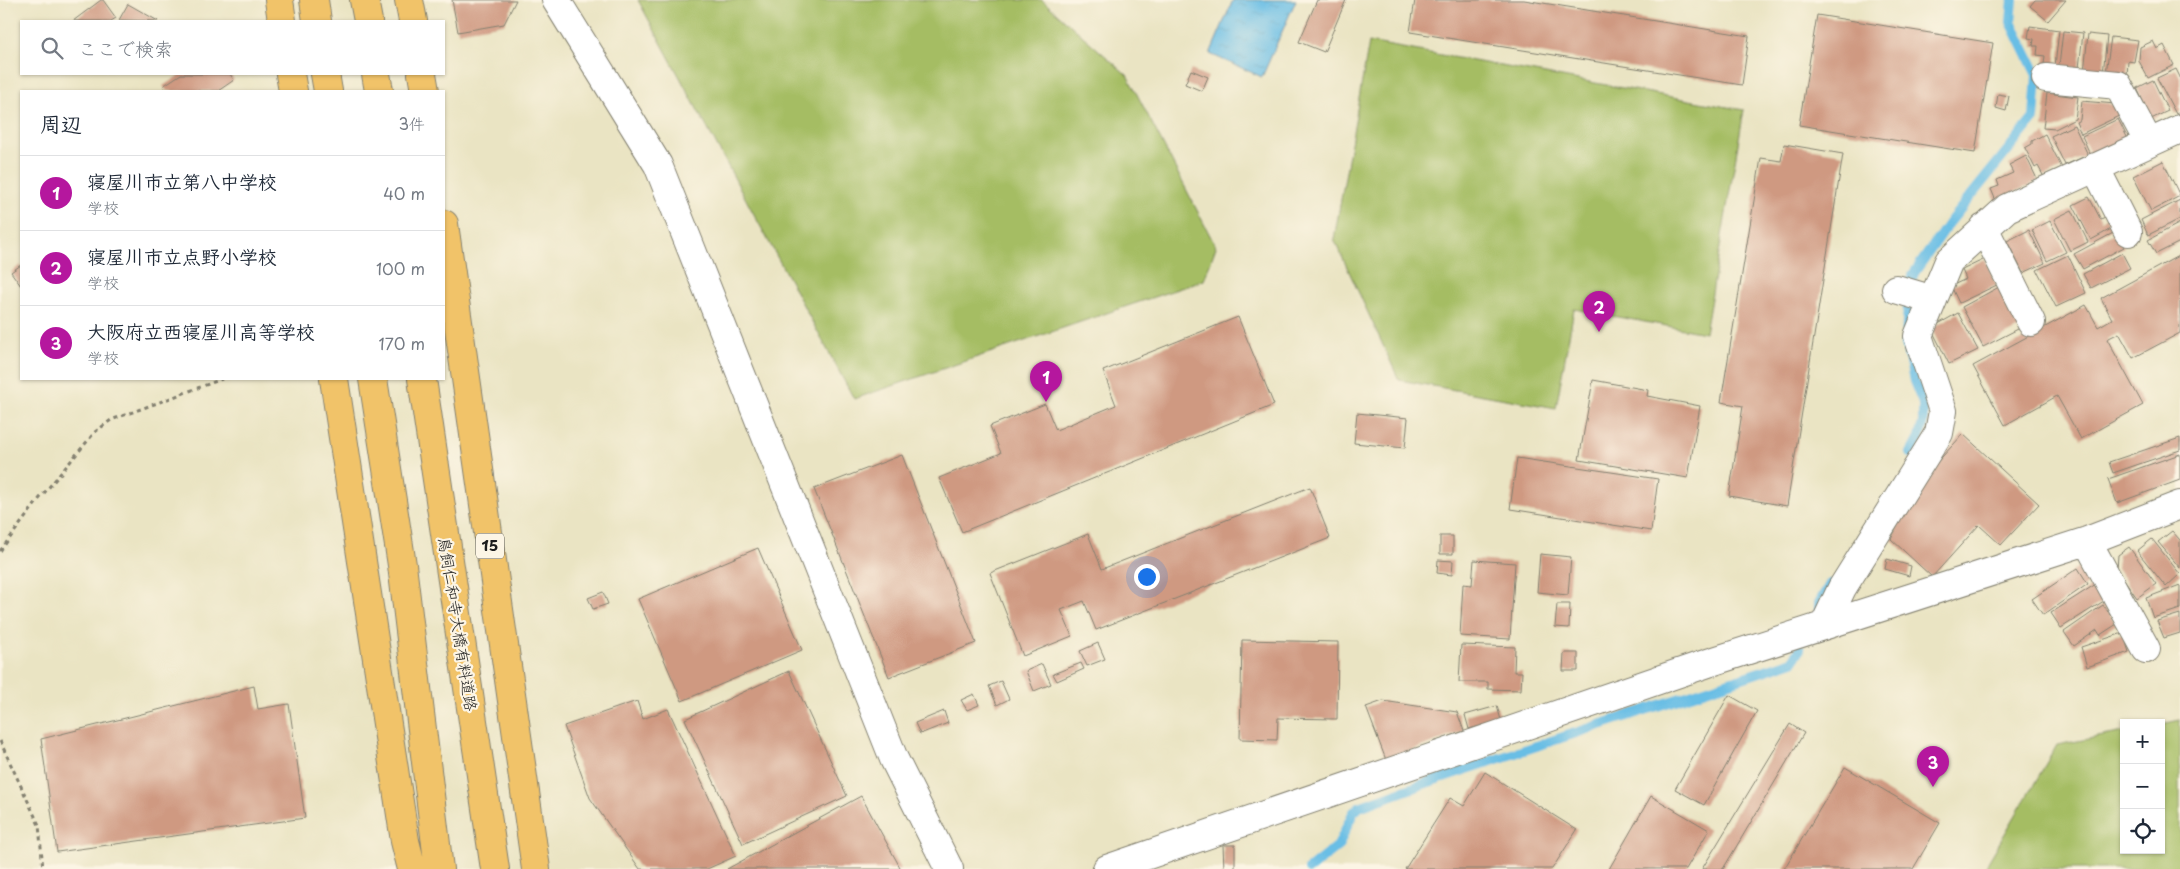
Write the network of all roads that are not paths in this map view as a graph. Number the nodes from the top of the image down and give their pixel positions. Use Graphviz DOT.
graph roads {
  1 [pos="279,0"];
  2 [pos="314,0"];
  3 [pos="364,0"];
  4 [pos="409,0"];
  5 [pos="556,0"];
  6 [pos="282,20"];
  7 [pos="317,20"];
  8 [pos="368,20"];
  9 [pos="413,20"];
  10 [pos="290,75"];
  11 [pos="325,75"];
  12 [pos="422,75"];
  13 [pos="2046,78"];
  14 [pos="293,90"];
  15 [pos="328,90"];
  16 [pos="425,90"];
  17 [pos="2180,129"];
  18 [pos="2149,144"];
  19 [pos="2095,167"];
  20 [pos="1984,228"];
  21 [pos="445,231"];
  22 [pos="2128,232"];
  23 [pos="1896,289"];
  24 [pos="1927,298"];
  25 [pos="2030,322"];
  26 [pos="334,380"];
  27 [pos="373,380"];
  28 [pos="422,380"];
  29 [pos="2180,505"];
  30 [pos="2088,541"];
  31 [pos="1825,624"];
  32 [pos="2146,649"];
  33 [pos="412,869"];
  34 [pos="439,869"];
  35 [pos="495,869"];
  36 [pos="536,869"];
  37 [pos="949,869"];
  38 [pos="1108,869"];
  1 -- 6 [label="main road"];
  2 -- 7 [label="main road"];
  3 -- 8 [label="main road"];
  4 -- 9 [label="main road"];
  5 -- 37 [label="street"];
  10 -- 14 [label="main road"];
  11 -- 15 [label="main road"];
  12 -- 16 [label="main road"];
  13 -- 18 [label="street"];
  17 -- 18 [label="street"];
  18 -- 19 [label="street"];
  19 -- 20 [label="street"];
  19 -- 22 [label="street"];
  20 -- 24 [label="street"];
  20 -- 25 [label="street"];
  21 -- 36 [label="main road, 15"];
  23 -- 24 [label="street"];
  24 -- 31 [label="street"];
  26 -- 33 [label="main road"];
  27 -- 34 [label="main road"];
  28 -- 35 [label="main road, 鳥飼仁和寺大橋有料道路"];
  29 -- 30 [label="street"];
  30 -- 31 [label="street"];
  30 -- 32 [label="street"];
  31 -- 38 [label="street"];
}
